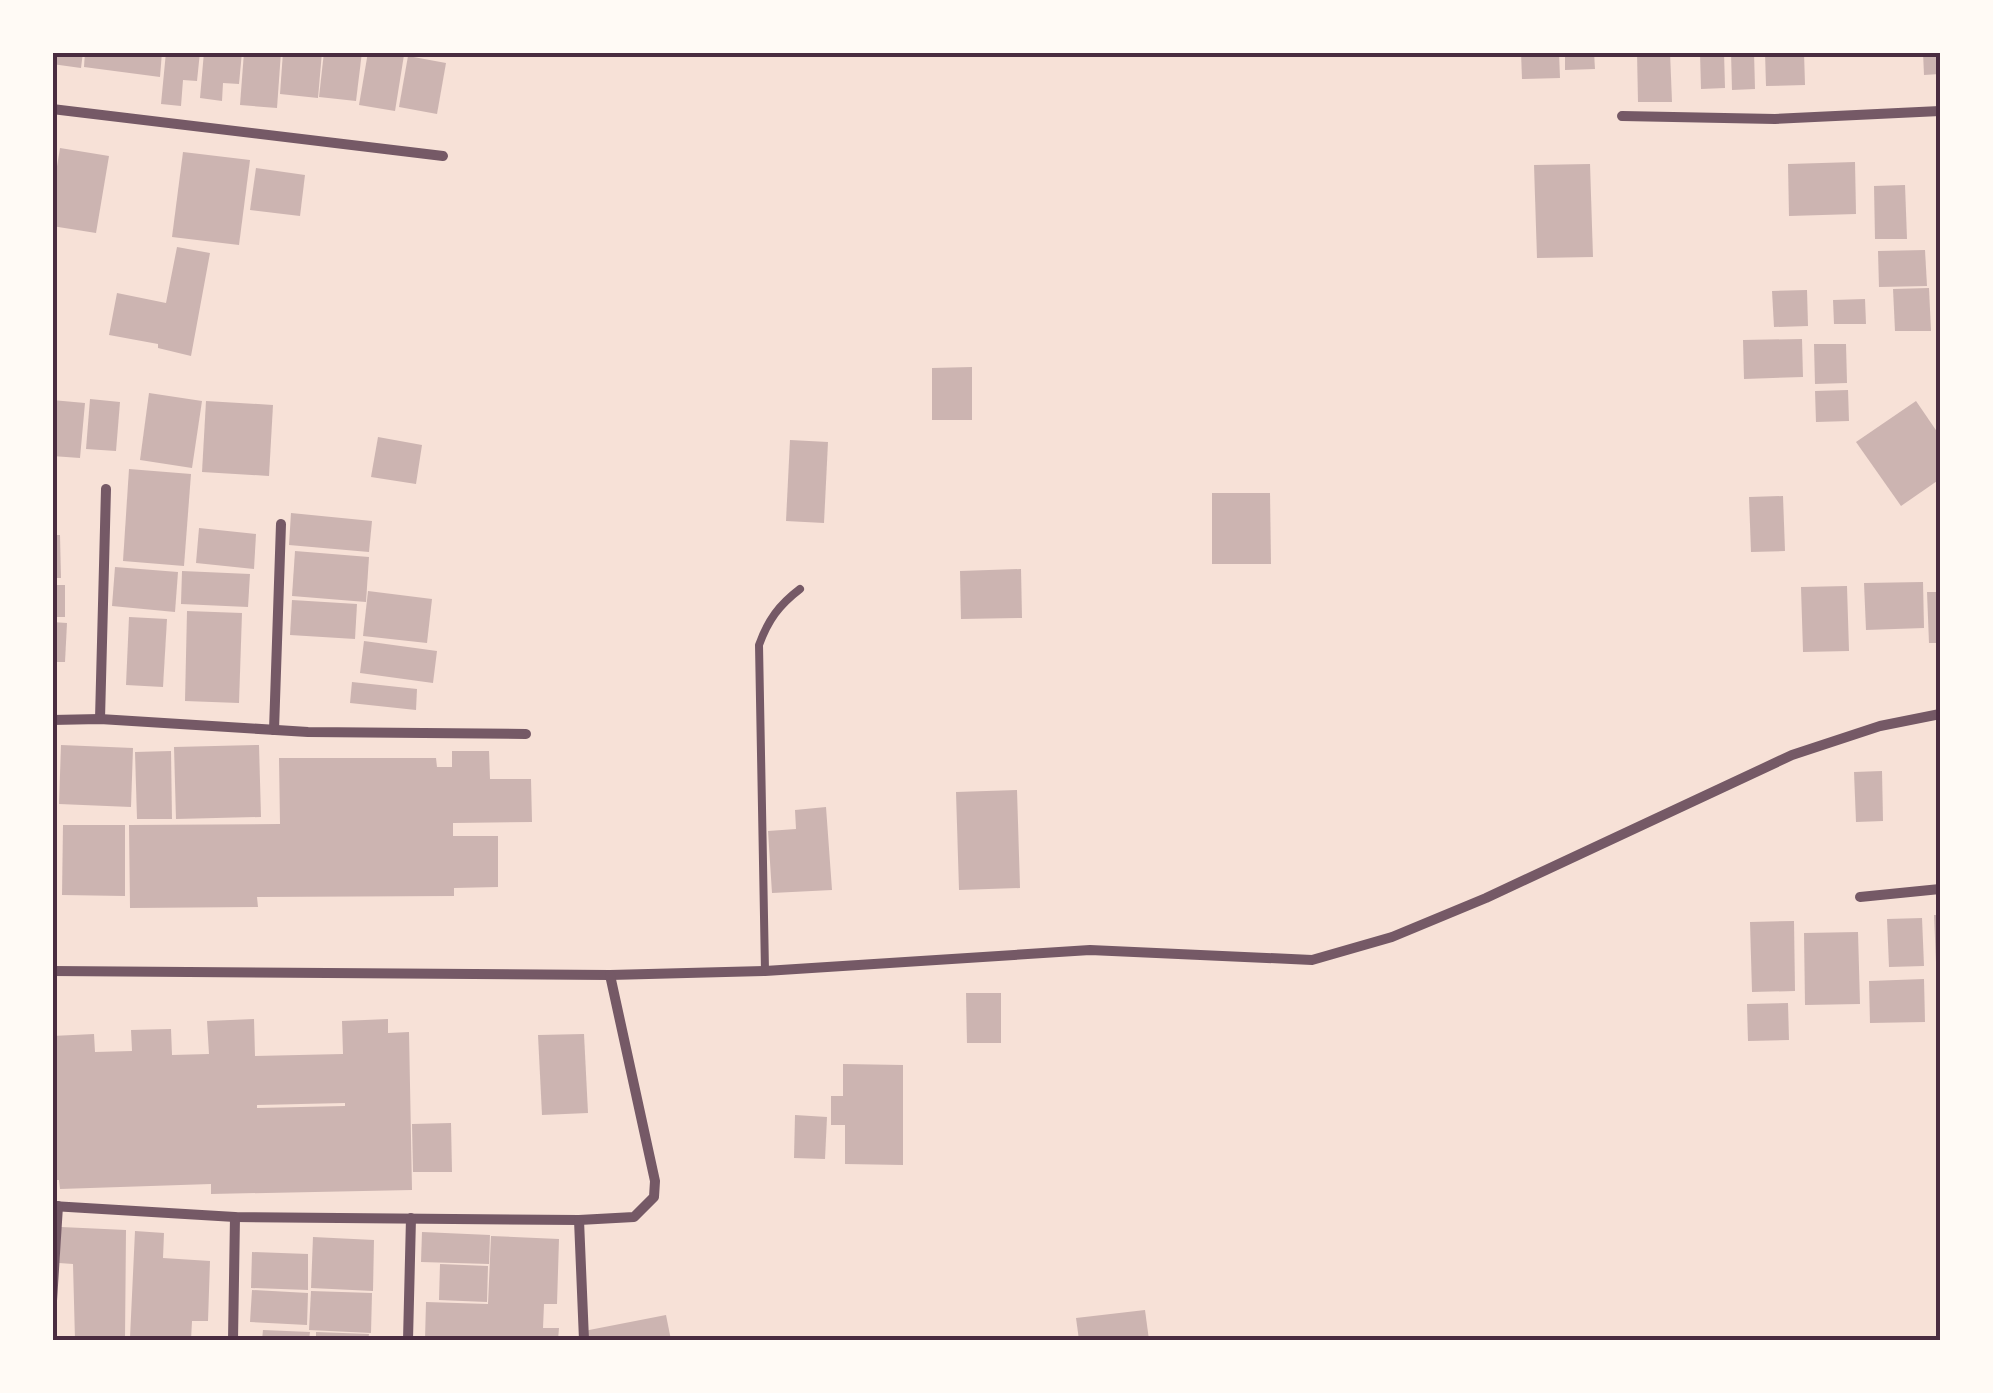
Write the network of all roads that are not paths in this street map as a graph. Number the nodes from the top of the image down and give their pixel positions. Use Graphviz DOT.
graph roads {
  1 [pos="52,110"];
  2 [pos="1940,112"];
  3 [pos="1622,116"];
  4 [pos="443,156"];
  5 [pos="106,489"];
  6 [pos="281,524"];
  7 [pos="800,589"];
  8 [pos="1940,714"];
  9 [pos="100,719"];
  10 [pos="52,720"];
  11 [pos="274,730"];
  12 [pos="526,734"];
  13 [pos="1940,890"];
  14 [pos="1860,897"];
  15 [pos="764,971"];
  16 [pos="52,972"];
  17 [pos="610,975"];
  18 [pos="55,1206"];
  19 [pos="235,1217"];
  20 [pos="412,1218"];
  21 [pos="579,1220"];
  22 [pos="52,1301"];
  23 [pos="233,1340"];
  24 [pos="408,1340"];
  25 [pos="584,1340"];
  1 -- 4 [label="street"];
  2 -- 3 [label="street"];
  5 -- 9 [label="street"];
  6 -- 11 [label="street"];
  7 -- 15 [label="lane"];
  8 -- 15 [label="street"];
  9 -- 10 [label="street"];
  9 -- 11 [label="street"];
  11 -- 12 [label="street"];
  13 -- 14 [label="street"];
  15 -- 17 [label="street"];
  16 -- 17 [label="street"];
  17 -- 21 [label="street"];
  18 -- 19 [label="street"];
  18 -- 22 [label="street"];
  19 -- 20 [label="street"];
  19 -- 23 [label="street"];
  20 -- 21 [label="street"];
  20 -- 24 [label="street"];
  21 -- 25 [label="street"];
}
